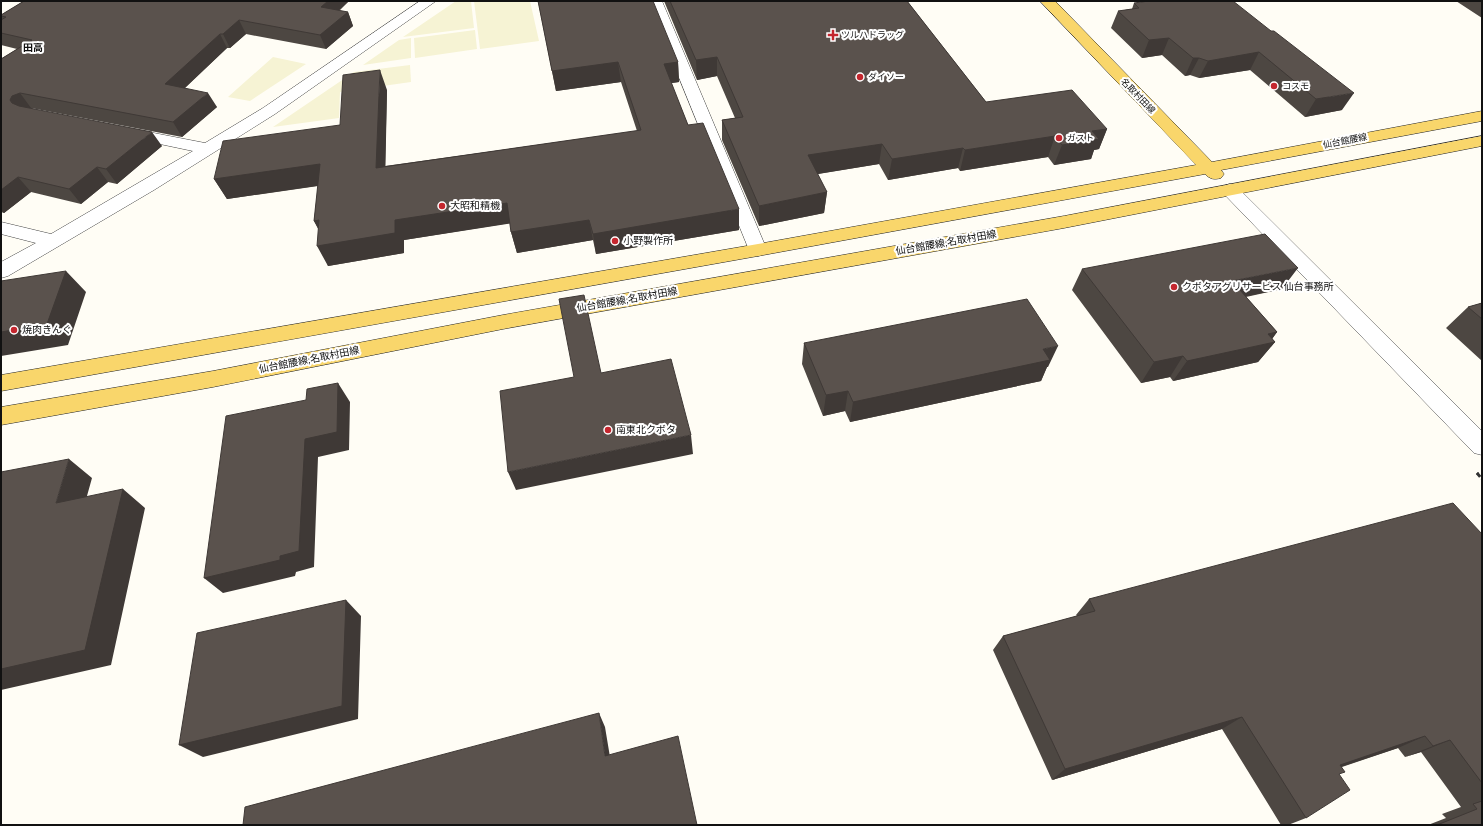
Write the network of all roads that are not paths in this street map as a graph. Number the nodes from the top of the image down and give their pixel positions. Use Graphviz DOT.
graph roads {
  1 [pos="429,1"];
  2 [pos="656,1"];
  3 [pos="1047,1"];
  4 [pos="1482,116"];
  5 [pos="116,131"];
  6 [pos="1482,141"];
  7 [pos="209,149"];
  8 [pos="1208,167"];
  9 [pos="1230,190"];
  10 [pos="1,228"];
  11 [pos="53,241"];
  12 [pos="758,250"];
  13 [pos="1,271"];
  14 [pos="1,383"];
  15 [pos="1,416"];
  16 [pos="1482,446"];
  1 -- 7 [label="street"];
  2 -- 12 [label="street"];
  3 -- 8 [label="main road, 名取村田線"];
  4 -- 8 [label="main road, 仙台館腰線"];
  5 -- 7 [label="street"];
  6 -- 9 [label="main road"];
  7 -- 11 [label="street"];
  8 -- 9 [label="main road, 名取村田線"];
  8 -- 12 [label="main road"];
  9 -- 15 [label="main road, 仙台館腰線;名取村田線"];
  9 -- 16 [label="street"];
  10 -- 11 [label="street"];
  11 -- 13 [label="street"];
  12 -- 14 [label="main road"];
}
